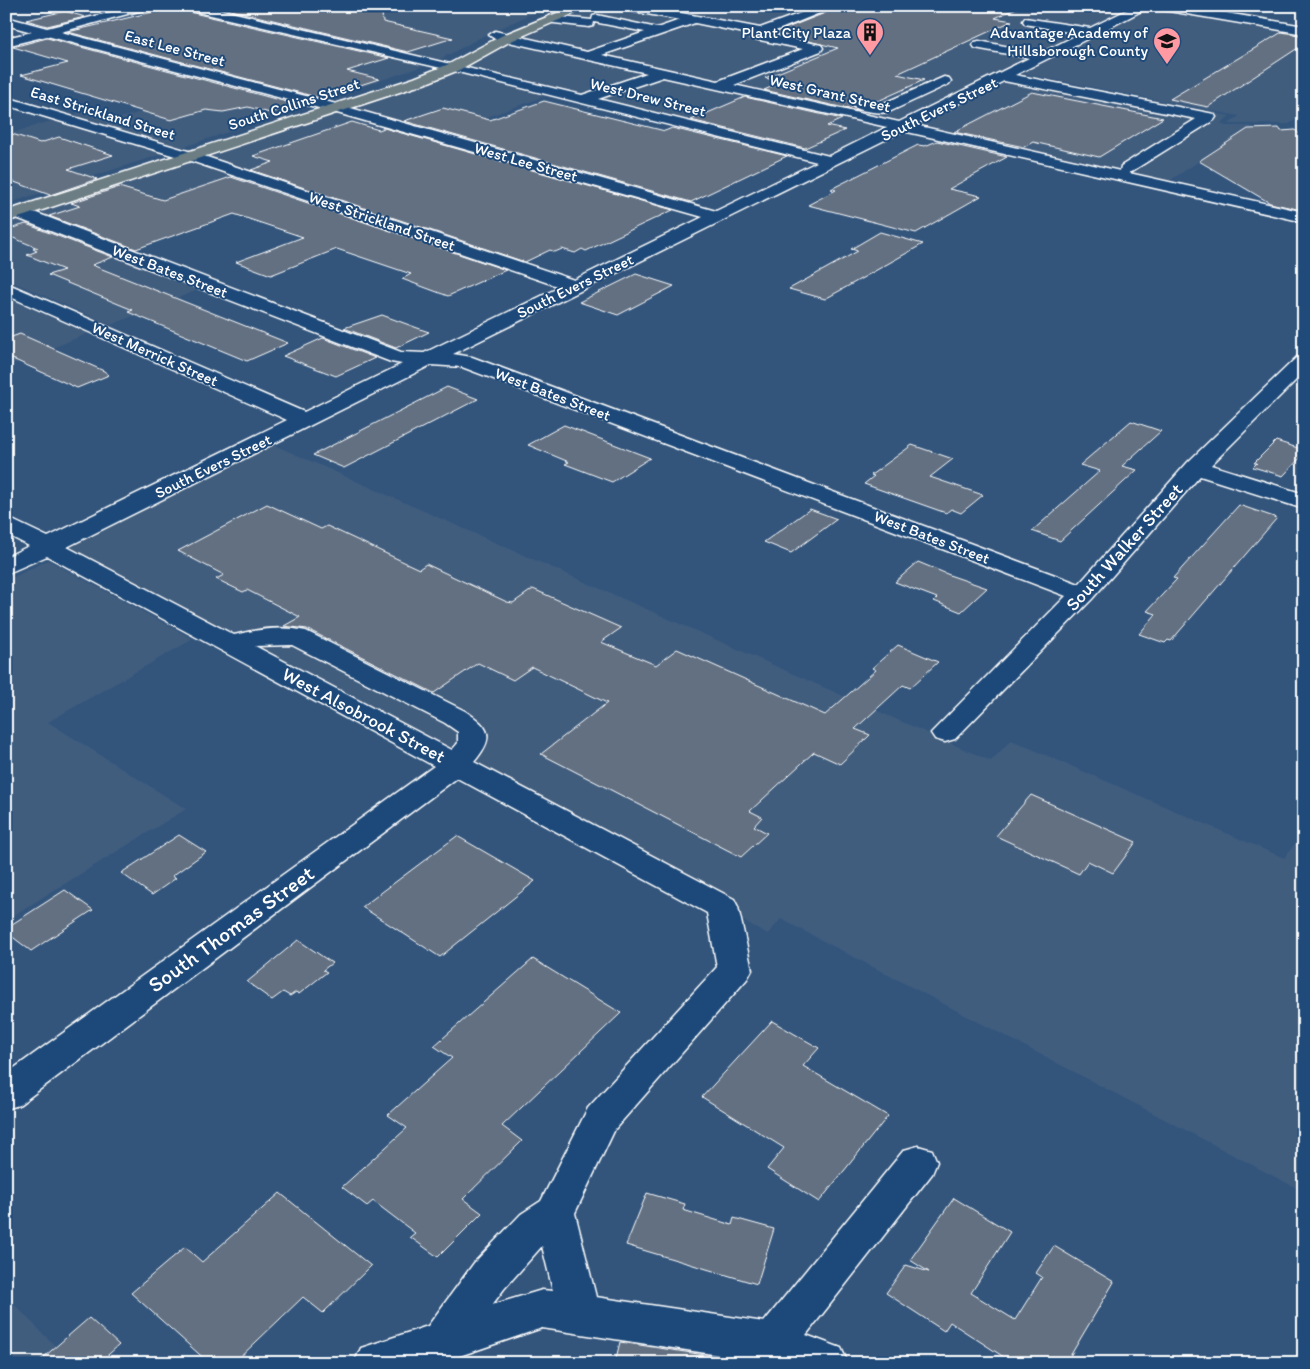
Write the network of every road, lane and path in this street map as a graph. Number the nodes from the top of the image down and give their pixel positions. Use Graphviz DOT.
graph roads {
  1 [pos="151,6"];
  2 [pos="189,6"];
  3 [pos="585,6"];
  4 [pos="625,6"];
  5 [pos="831,6"];
  6 [pos="1145,6"];
  7 [pos="1163,6"];
  8 [pos="556,11"];
  9 [pos="1299,15"];
  10 [pos="694,20"];
  11 [pos="6,21"];
  12 [pos="1029,21"];
  13 [pos="1269,27"];
  14 [pos="1304,30"];
  15 [pos="45,32"];
  16 [pos="658,32"];
  17 [pos="760,32"];
  18 [pos="1095,33"];
  19 [pos="501,37"];
  20 [pos="6,42"];
  21 [pos="978,45"];
  22 [pos="552,48"];
  23 [pos="587,56"];
  24 [pos="527,58"];
  25 [pos="1044,58"];
  26 [pos="447,65"];
  27 [pos="510,65"];
  28 [pos="661,73"];
  29 [pos="485,74"];
  30 [pos="1004,77"];
  31 [pos="729,84"];
  32 [pos="975,91"];
  33 [pos="583,99"];
  34 [pos="6,101"];
  35 [pos="898,103"];
  36 [pos="319,104"];
  37 [pos="335,108"];
  38 [pos="937,110"];
  39 [pos="901,127"];
  40 [pos="183,155"];
  41 [pos="833,161"];
  42 [pos="1126,169"];
  43 [pos="11,213"];
  44 [pos="717,216"];
  45 [pos="1304,217"];
  46 [pos="574,286"];
  47 [pos="6,288"];
  48 [pos="427,358"];
  49 [pos="1304,361"];
  50 [pos="304,420"];
  51 [pos="1196,467"];
  52 [pos="1304,502"];
  53 [pos="6,524"];
  54 [pos="48,546"];
  55 [pos="6,567"];
  56 [pos="1083,594"];
  57 [pos="231,644"];
  58 [pos="945,733"];
  59 [pos="456,764"];
  60 [pos="6,1094"];
  61 [pos="918,1162"];
  62 [pos="555,1213"];
  63 [pos="579,1315"];
  64 [pos="443,1340"];
  65 [pos="773,1343"];
  66 [pos="376,1363"];
  67 [pos="826,1363"];
  1 -- 15 [label="street"];
  2 -- 26 [label="street, West Drew Street"];
  3 -- 8 [label="main road, South Collins Street"];
  4 -- 10 [label="street"];
  5 -- 17 [label="street"];
  6 -- 18 [label="street, South Evers Street"];
  7 -- 13 [label="street"];
  8 -- 16 [label="street"];
  8 -- 19 [label="main road, South Collins Street"];
  9 -- 13 [label="street"];
  10 -- 16 [label="street"];
  10 -- 17 [label="street"];
  11 -- 15 [label="street, East Lee Street"];
  12 -- 18 [label="street"];
  13 -- 14 [label="street"];
  15 -- 20 [label="street"];
  15 -- 36 [label="street, East Lee Street"];
  16 -- 23 [label="street"];
  17 -- 31 [label="street"];
  18 -- 25 [label="street, South Evers Street"];
  19 -- 22 [label="street, West Grant Street"];
  19 -- 26 [label="main road, South Collins Street"];
  21 -- 25 [label="street"];
  22 -- 23 [label="street, West Grant Street"];
  22 -- 24 [label="street"];
  23 -- 28 [label="street, West Grant Street"];
  25 -- 30 [label="street, South Evers Street"];
  26 -- 29 [label="street, West Drew Street"];
  26 -- 36 [label="main road, South Collins Street"];
  26 -- 37 [label="main road, South Collins Street"];
  27 -- 29 [label="street"];
  28 -- 31 [label="street, West Grant Street"];
  28 -- 33 [label="street"];
  29 -- 33 [label="street, West Drew Street"];
  30 -- 32 [label="street, South Evers Street"];
  30 -- 42 [label="street"];
  31 -- 35 [label="street"];
  31 -- 39 [label="street, West Grant Street"];
  32 -- 35 [label="street"];
  32 -- 38 [label="street, South Evers Street"];
  33 -- 41 [label="street, West Drew Street"];
  34 -- 40 [label="street, East Strickland Street"];
  35 -- 38 [label="street"];
  36 -- 37 [label="street, East Lee Street"];
  36 -- 40 [label="main road, South Collins Street"];
  37 -- 40 [label="main road, South Collins Street"];
  37 -- 44 [label="street, West Lee Street"];
  38 -- 39 [label="street, South Evers Street"];
  39 -- 41 [label="street, South Evers Street"];
  39 -- 45 [label="street, West Grant Street"];
  40 -- 43 [label="main road, South Collins Street"];
  40 -- 46 [label="street, West Strickland Street"];
  41 -- 44 [label="street, South Evers Street"];
  43 -- 48 [label="street, West Bates Street"];
  44 -- 46 [label="street, South Evers Street"];
  46 -- 48 [label="street, South Evers Street"];
  47 -- 50 [label="street, West Merrick Street"];
  48 -- 50 [label="street, South Evers Street"];
  48 -- 56 [label="street, West Bates Street"];
  49 -- 51 [label="street, South Walker Street"];
  50 -- 54 [label="street, South Evers Street"];
  51 -- 52 [label="street"];
  51 -- 56 [label="street, South Walker Street"];
  53 -- 54 [label="street, West Alsobrook Street"];
  54 -- 55 [label="street, South Evers Street"];
  54 -- 57 [label="street, West Alsobrook Street"];
  56 -- 58 [label="street, South Walker Street"];
  57 -- 59 [label="street, West Alsobrook Street"];
  57 -- 59 [label="street, South Thomas Street"];
  59 -- 60 [label="street, South Thomas Street"];
  59 -- 62 [label="street, West Alsobrook Street"];
  61 -- 65 [label="street"];
  62 -- 63 [label="street"];
  62 -- 64 [label="street"];
  63 -- 64 [label="street"];
  63 -- 65 [label="street"];
  64 -- 66 [label="street"];
  65 -- 67 [label="street"];
}
